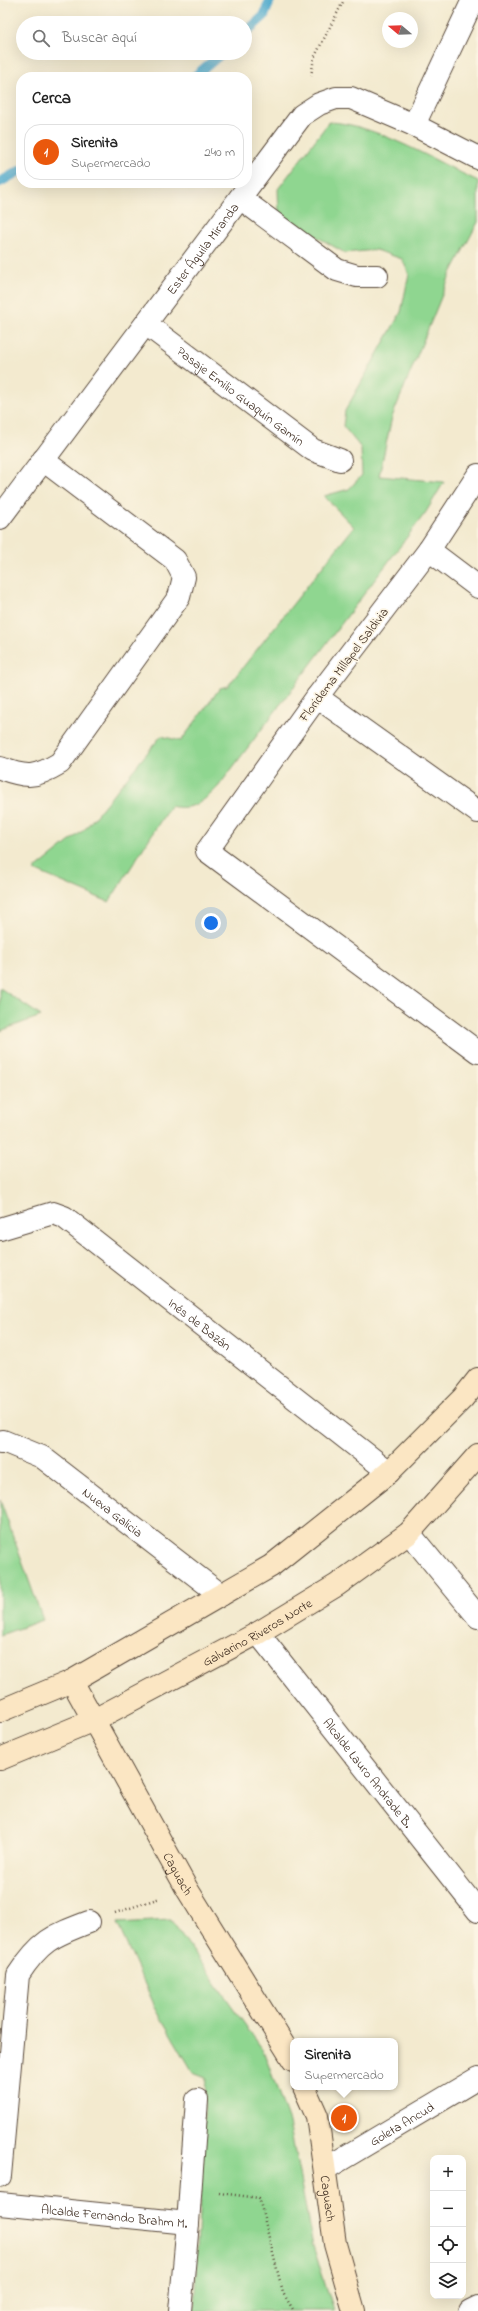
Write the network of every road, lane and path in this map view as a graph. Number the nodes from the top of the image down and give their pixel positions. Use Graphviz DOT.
graph roads {
  1 [pos="344,0"];
  2 [pos="473,0"];
  3 [pos="318,104"];
  4 [pos="414,125"];
  5 [pos="478,158"];
  6 [pos="252,182"];
  7 [pos="247,188"];
  8 [pos="240,198"];
  9 [pos="377,276"];
  10 [pos="146,324"];
  11 [pos="43,460"];
  12 [pos="340,460"];
  13 [pos="478,475"];
  14 [pos="0,518"];
  15 [pos="430,550"];
  16 [pos="478,587"];
  17 [pos="317,697"];
  18 [pos="0,768"];
  19 [pos="478,812"];
  20 [pos="478,1052"];
  21 [pos="0,1229"];
  22 [pos="478,1379"];
  23 [pos="0,1442"];
  24 [pos="478,1454"];
  25 [pos="389,1472"];
  26 [pos="409,1533"];
  27 [pos="221,1594"];
  28 [pos="478,1617"];
  29 [pos="258,1633"];
  30 [pos="72,1681"];
  31 [pos="0,1711"];
  32 [pos="94,1720"];
  33 [pos="0,1759"];
  34 [pos="187,1889"];
  35 [pos="478,1911"];
  36 [pos="89,1922"];
  37 [pos="290,2055"];
  38 [pos="478,2078"];
  39 [pos="305,2090"];
  40 [pos="197,2100"];
  41 [pos="325,2169"];
  42 [pos="0,2176"];
  43 [pos="192,2189"];
  44 [pos="0,2204"];
  45 [pos="188,2223"];
  46 [pos="478,2307"];
  47 [pos="180,2311"];
  48 [pos="294,2311"];
  49 [pos="354,2311"];
  50 [pos="470,2311"];
  1 -- 3 [label="path"];
  2 -- 4 [label="street"];
  3 -- 4 [label="street, Ester Águila Miranda"];
  3 -- 6 [label="street, Ester Águila Miranda"];
  4 -- 5 [label="street, Ester Águila Miranda"];
  7 -- 8 [label="street, Ester Águila Miranda"];
  8 -- 9 [label="street"];
  8 -- 10 [label="street, Ester Águila Miranda"];
  10 -- 11 [label="street, Ester Águila Miranda"];
  10 -- 12 [label="street, Pasaje Emilio Guaquín Gamín"];
  11 -- 14 [label="street, Ester Águila Miranda"];
  11 -- 18 [label="street"];
  13 -- 15 [label="street, Floridema Millapel Saldivia"];
  15 -- 16 [label="street"];
  15 -- 17 [label="street, Floridema Millapel Saldivia"];
  17 -- 19 [label="street"];
  17 -- 20 [label="street, Floridema Millapel Saldivia"];
  21 -- 25 [label="street, Inés de Bazán"];
  22 -- 25 [label="street"];
  23 -- 27 [label="street, Nueva Galicia"];
  24 -- 26 [label="street, Galvarino Riveros Norte"];
  25 -- 27 [label="street"];
  26 -- 28 [label="street"];
  26 -- 29 [label="street, Galvarino Riveros Norte"];
  27 -- 30 [label="street"];
  29 -- 32 [label="street, Galvarino Riveros Norte"];
  29 -- 35 [label="street, Alcalde Lauro Andrade B."];
  30 -- 31 [label="street"];
  30 -- 32 [label="street, Caguach"];
  32 -- 33 [label="street, Galvarino Riveros Norte"];
  32 -- 34 [label="street, Caguach"];
  34 -- 36 [label="path"];
  34 -- 37 [label="street, Caguach"];
  36 -- 42 [label="street"];
  38 -- 41 [label="street, Goleta Ancud"];
  39 -- 41 [label="street, Caguach"];
  40 -- 43 [label="street"];
  41 -- 49 [label="street, Caguach"];
  43 -- 45 [label="street"];
  43 -- 48 [label="path"];
  44 -- 45 [label="street, Alcalde Fernando Brahm M."];
  45 -- 47 [label="street, Alcalde Fernando Brahm M."];
  46 -- 50 [label="street"];
}
